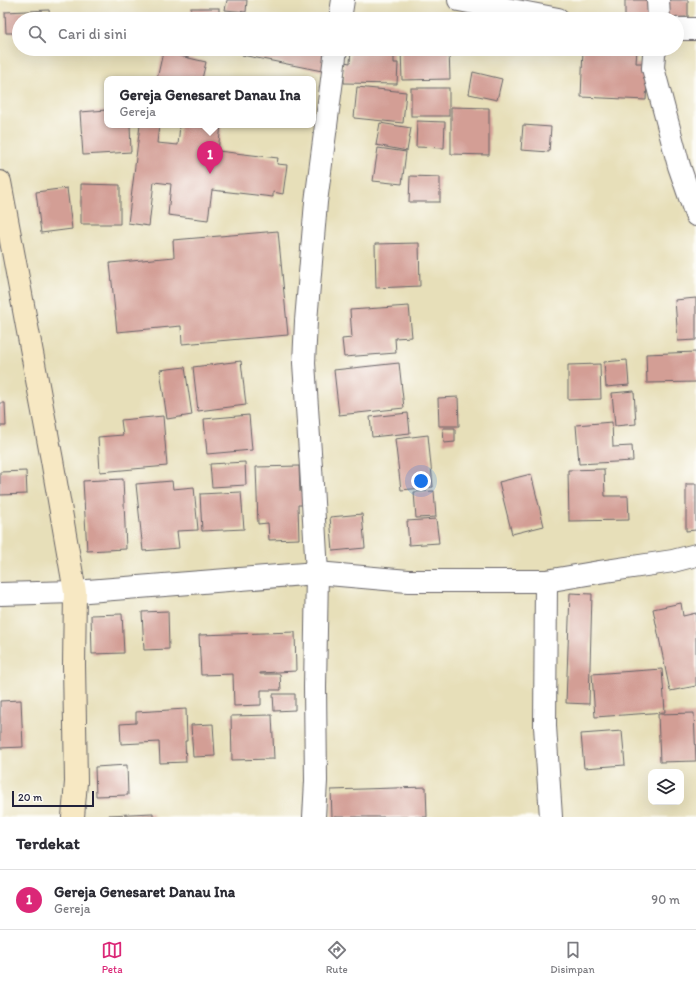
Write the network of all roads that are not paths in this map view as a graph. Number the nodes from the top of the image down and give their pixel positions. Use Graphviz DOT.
graph roads {
  1 [pos="343,0"];
  2 [pos="459,0"];
  3 [pos="658,0"];
  4 [pos="341,12"];
  5 [pos="522,12"];
  6 [pos="659,12"];
  7 [pos="684,29"];
  8 [pos="696,29"];
  9 [pos="335,56"];
  10 [pos="654,56"];
  11 [pos="0,186"];
  12 [pos="696,215"];
  13 [pos="696,555"];
  14 [pos="317,572"];
  15 [pos="546,581"];
  16 [pos="76,592"];
  17 [pos="0,594"];
  18 [pos="73,817"];
  19 [pos="314,817"];
  20 [pos="551,817"];
  1 -- 4 [label="street"];
  2 -- 5 [label="street"];
  3 -- 6 [label="street"];
  7 -- 8 [label="street"];
  9 -- 14 [label="street"];
  10 -- 12 [label="street"];
  11 -- 16 [label="street"];
  13 -- 15 [label="street"];
  14 -- 15 [label="street"];
  14 -- 16 [label="street"];
  14 -- 19 [label="street"];
  15 -- 20 [label="street"];
  16 -- 17 [label="street"];
  16 -- 18 [label="street"];
}
